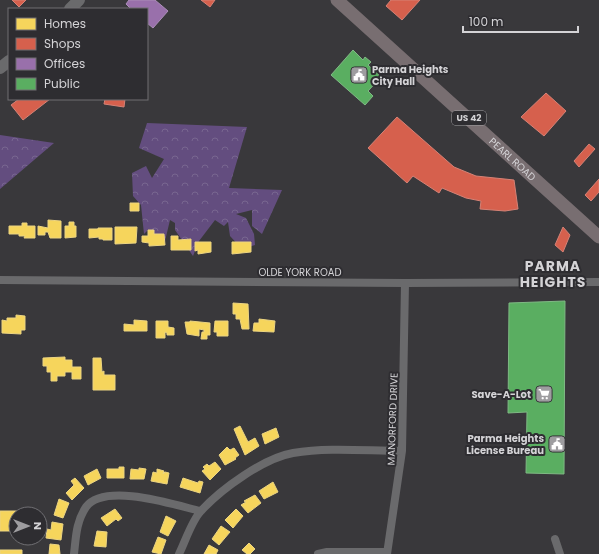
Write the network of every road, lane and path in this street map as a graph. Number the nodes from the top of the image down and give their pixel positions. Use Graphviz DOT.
graph roads {
  1 [pos="79,0"];
  2 [pos="337,0"];
  3 [pos="71,8"];
  4 [pos="8,62"];
  5 [pos="0,68"];
  6 [pos="599,237"];
  7 [pos="0,280"];
  8 [pos="599,282"];
  9 [pos="405,283"];
  10 [pos="402,451"];
  11 [pos="200,512"];
  12 [pos="555,539"];
  13 [pos="387,553"];
  14 [pos="74,554"];
  15 [pos="179,554"];
  16 [pos="318,554"];
  17 [pos="560,554"];
  1 -- 3 [label="main road"];
  2 -- 6 [label="main road, PEARL ROAD / US 42"];
  4 -- 5 [label="main road"];
  7 -- 9 [label="street, OLDE YORK ROAD"];
  8 -- 9 [label="street, OLDE YORK ROAD"];
  9 -- 10 [label="street, MANORFORD DRIVE"];
  10 -- 11 [label="street"];
  10 -- 13 [label="street, MANORFORD DRIVE"];
  11 -- 14 [label="street"];
  11 -- 15 [label="street"];
  12 -- 17 [label="street"];
  13 -- 16 [label="street"];
}
